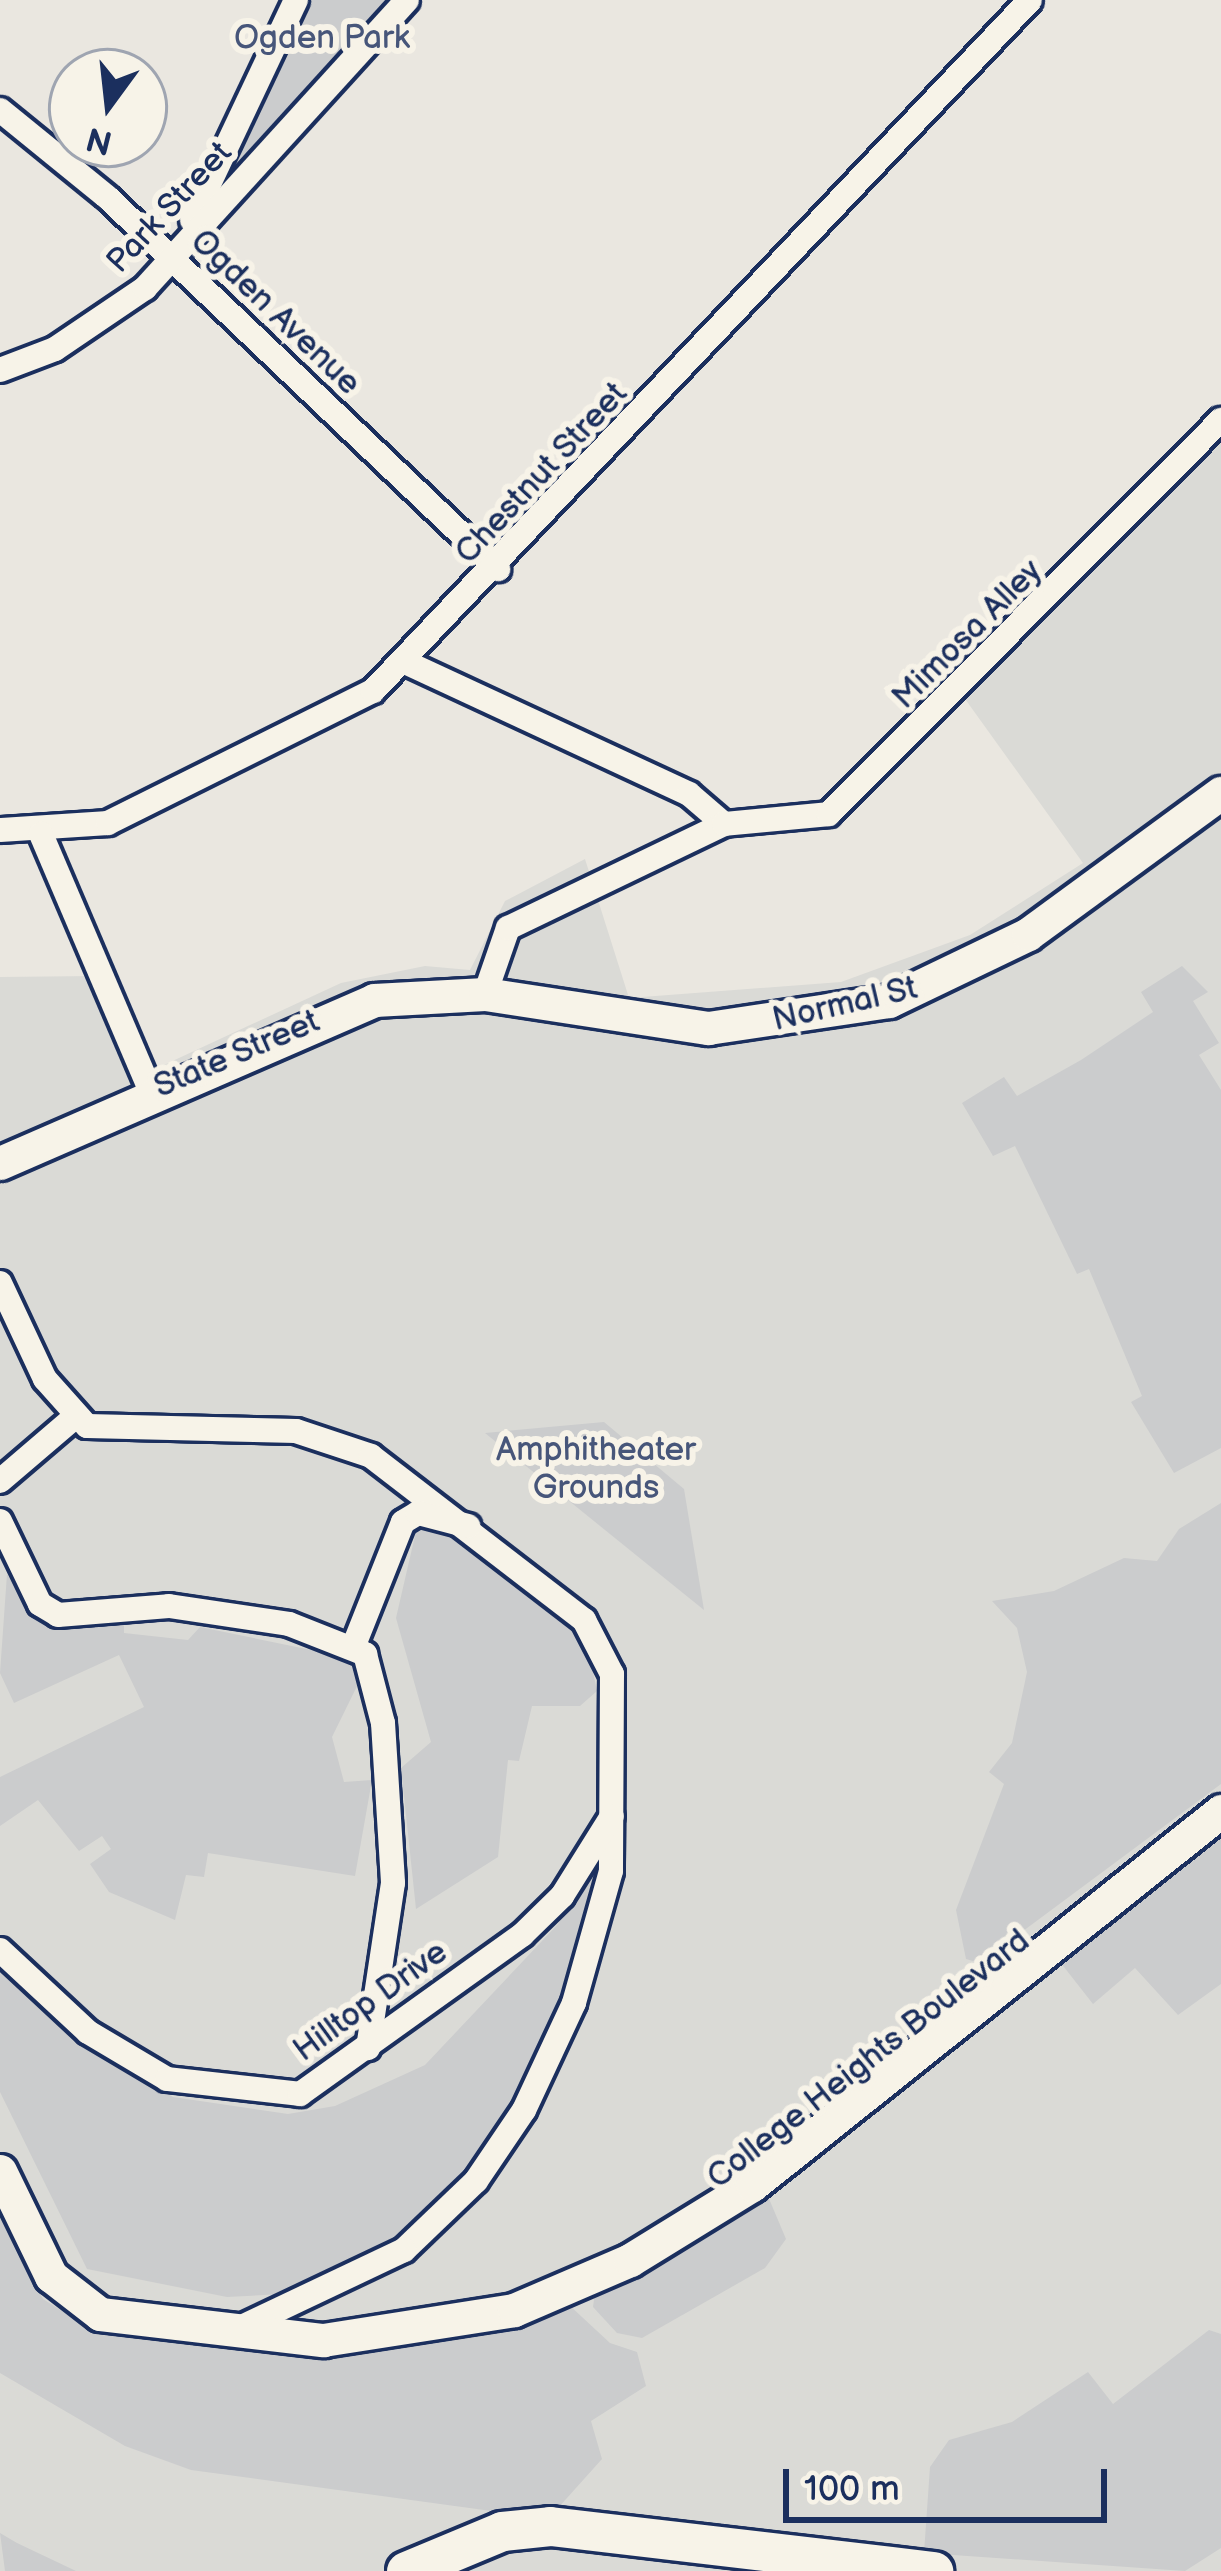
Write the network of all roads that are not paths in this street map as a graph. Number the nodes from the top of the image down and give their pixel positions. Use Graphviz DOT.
graph roads {
  1 [pos="296,0"];
  2 [pos="407,0"];
  3 [pos="1030,0"];
  4 [pos="0,110"];
  5 [pos="171,258"];
  6 [pos="0,370"];
  7 [pos="1221,420"];
  8 [pos="498,569"];
  9 [pos="407,662"];
  10 [pos="1221,793"];
  11 [pos="724,824"];
  12 [pos="0,830"];
  13 [pos="41,834"];
  14 [pos="485,994"];
  15 [pos="151,1092"];
  16 [pos="0,1163"];
  17 [pos="0,1283"];
  18 [pos="75,1418"];
  19 [pos="0,1481"];
  20 [pos="0,1521"];
  21 [pos="475,1528"];
  22 [pos="354,1645"];
  23 [pos="1221,1786"];
  24 [pos="1221,1810"];
  25 [pos="614,1813"];
  26 [pos="0,1950"];
  27 [pos="368,2048"];
  28 [pos="0,2171"];
  29 [pos="240,2328"];
  30 [pos="280,2330"];
  31 [pos="406,2571"];
  32 [pos="933,2571"];
  1 -- 5 [label="street"];
  2 -- 5 [label="street, Park Street"];
  3 -- 8 [label="street, Chestnut Street"];
  4 -- 5 [label="street, Ogden Avenue"];
  5 -- 6 [label="street, Park Street"];
  5 -- 8 [label="street, Ogden Avenue"];
  7 -- 11 [label="street, Mimosa Alley"];
  8 -- 9 [label="street, Chestnut Street"];
  9 -- 11 [label="street"];
  9 -- 13 [label="street, Chestnut Street"];
  10 -- 14 [label="street, Normal St"];
  11 -- 14 [label="street, Mimosa Alley"];
  12 -- 13 [label="street, Chestnut Street"];
  13 -- 15 [label="street"];
  14 -- 15 [label="street, State Street"];
  15 -- 16 [label="street, State Street"];
  17 -- 18 [label="street"];
  18 -- 19 [label="street"];
  18 -- 21 [label="street"];
  20 -- 22 [label="street"];
  21 -- 22 [label="street"];
  21 -- 25 [label="street"];
  22 -- 27 [label="street"];
  23 -- 30 [label="street, College Heights Boulevard"];
  24 -- 30 [label="street, College Heights Boulevard"];
  25 -- 27 [label="street, Hilltop Drive"];
  25 -- 29 [label="street"];
  26 -- 27 [label="street, Hilltop Drive"];
  28 -- 29 [label="street, College Heights Boulevard"];
  29 -- 30 [label="street, College Heights Boulevard"];
  31 -- 32 [label="main road"];
}
